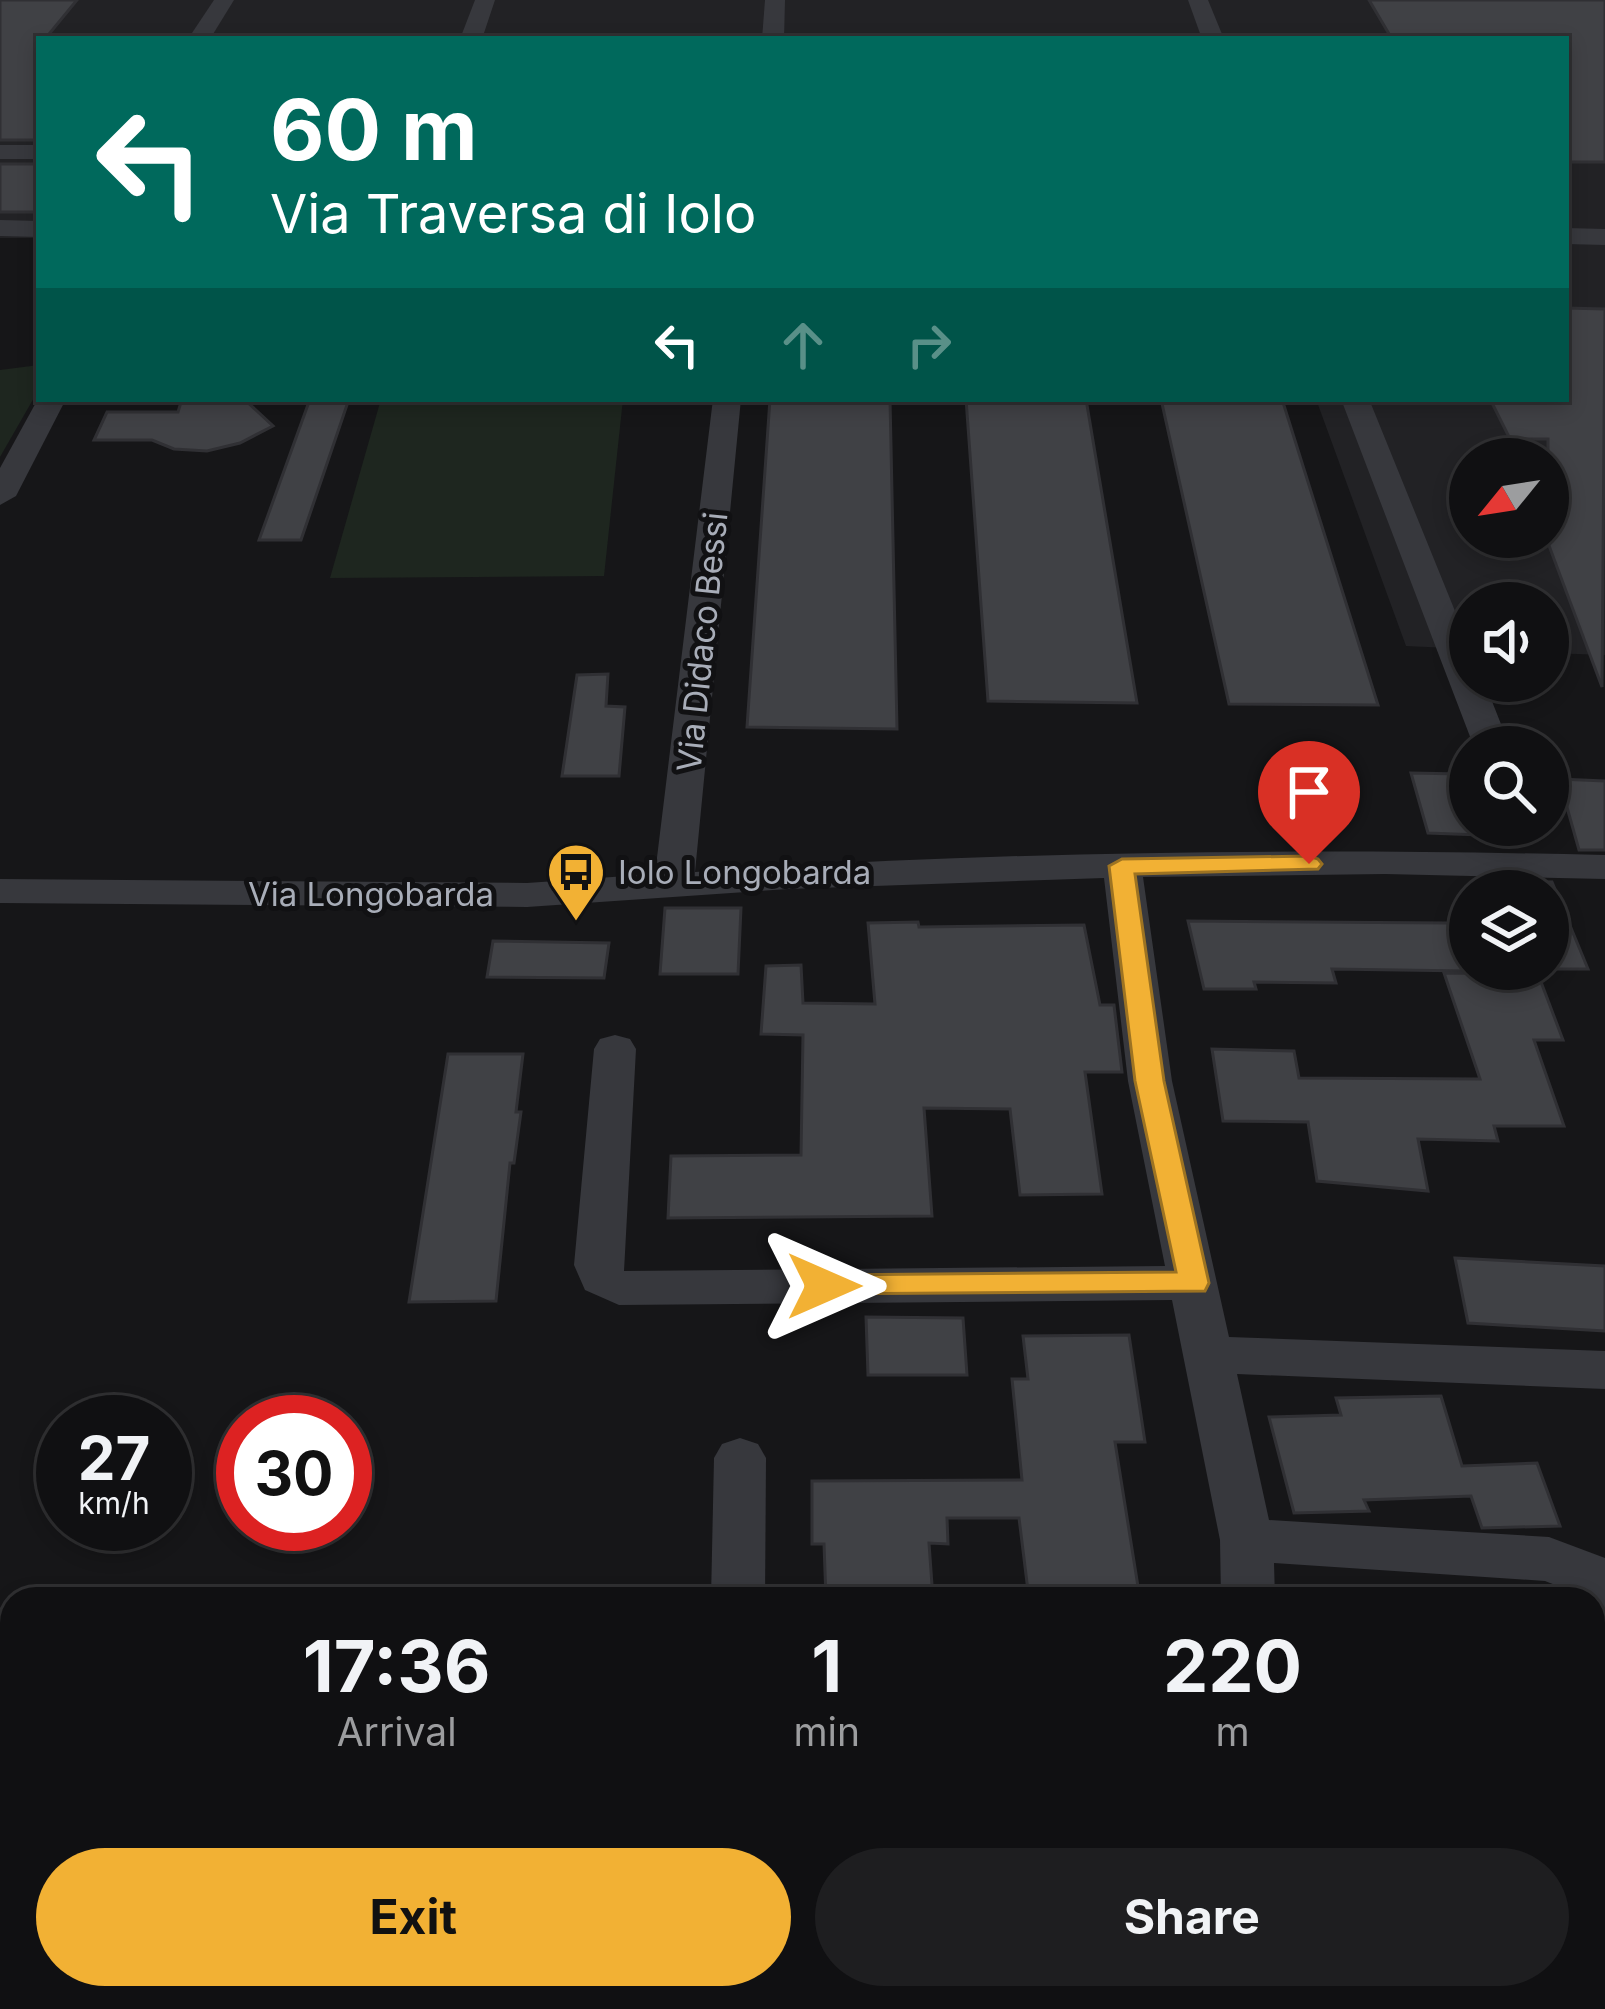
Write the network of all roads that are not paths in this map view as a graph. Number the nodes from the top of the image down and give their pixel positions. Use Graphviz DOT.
graph roads {
  1 [pos="224,0"];
  2 [pos="484,0"];
  3 [pos="775,0"];
  4 [pos="1198,0"];
  5 [pos="202,36"];
  6 [pos="472,36"];
  7 [pos="773,36"];
  8 [pos="1212,36"];
  9 [pos="0,152"];
  10 [pos="36,152"];
  11 [pos="0,228"];
  12 [pos="36,229"];
  13 [pos="1569,236"];
  14 [pos="1605,236"];
  15 [pos="50,402"];
  16 [pos="727,402"];
  17 [pos="1356,402"];
  18 [pos="0,496"];
  19 [pos="1484,726"];
  20 [pos="1531,846"];
  21 [pos="1538,864"];
  22 [pos="1122,866"];
  23 [pos="1605,867"];
  24 [pos="674,884"];
  25 [pos="0,891"];
  26 [pos="616,1049"];
  27 [pos="1194,1283"];
  28 [pos="1208,1355"];
  29 [pos="1605,1370"];
  30 [pos="740,1458"];
  31 [pos="1247,1540"];
  32 [pos="738,1587"];
  33 [pos="1248,1587"];
  34 [pos="1599,1587"];
  1 -- 5 [label="street"];
  2 -- 6 [label="street"];
  3 -- 7 [label="street"];
  4 -- 8 [label="street"];
  9 -- 10 [label="street"];
  11 -- 12 [label="street"];
  13 -- 14 [label="street"];
  15 -- 18 [label="street"];
  16 -- 24 [label="street, Via Didaco Bessi"];
  17 -- 19 [label="street"];
  20 -- 21 [label="street"];
  21 -- 22 [label="street, Via Longobarda"];
  21 -- 23 [label="street, Via Longobarda"];
  22 -- 24 [label="street, Via Longobarda"];
  22 -- 27 [label="street"];
  24 -- 25 [label="street, Via Longobarda"];
  26 -- 27 [label="street"];
  27 -- 28 [label="street"];
  28 -- 29 [label="street"];
  28 -- 31 [label="street"];
  30 -- 32 [label="street"];
  31 -- 33 [label="street"];
  31 -- 34 [label="street"];
}
